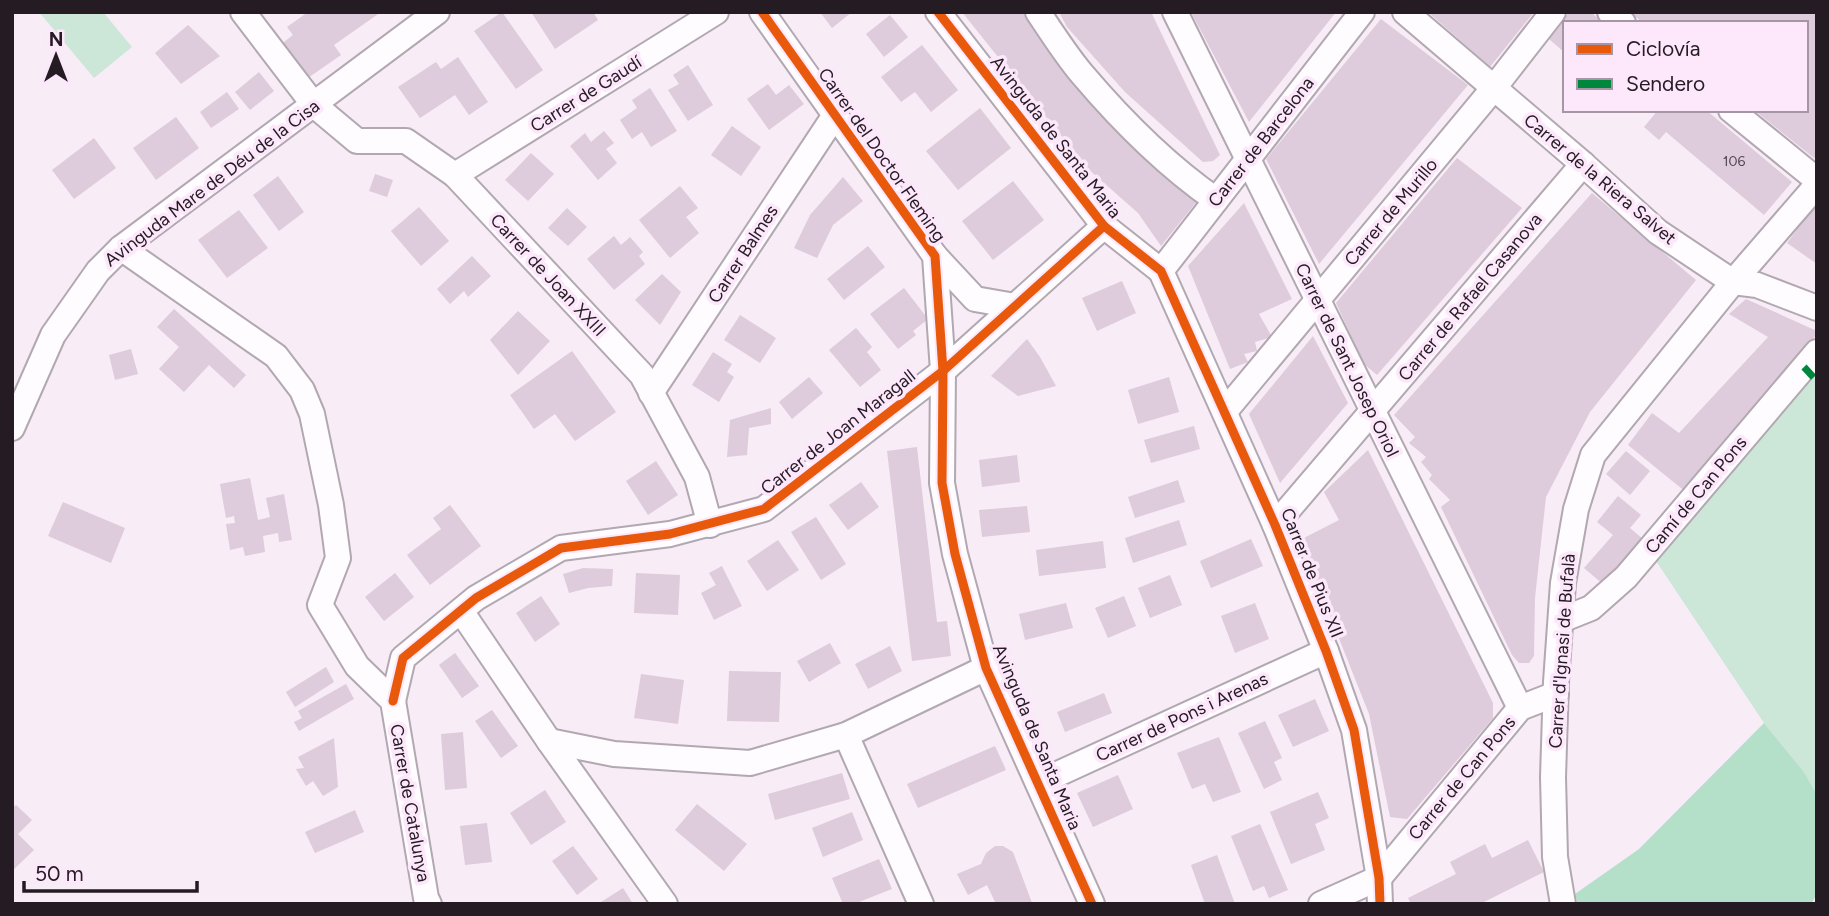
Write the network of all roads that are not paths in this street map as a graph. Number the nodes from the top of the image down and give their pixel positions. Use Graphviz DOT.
graph roads {
  1 [pos="243,12"];
  2 [pos="437,12"];
  3 [pos="716,12"];
  4 [pos="762,12"];
  5 [pos="938,12"];
  6 [pos="1038,12"];
  7 [pos="1175,12"];
  8 [pos="1362,12"];
  9 [pos="1405,12"];
  10 [pos="1553,12"];
  11 [pos="1493,89"];
  12 [pos="314,105"];
  13 [pos="1733,112"];
  14 [pos="835,115"];
  15 [pos="1248,158"];
  16 [pos="1583,164"];
  17 [pos="455,175"];
  18 [pos="1817,180"];
  19 [pos="1817,185"];
  20 [pos="1216,200"];
  21 [pos="1104,226"];
  22 [pos="121,248"];
  23 [pos="935,256"];
  24 [pos="1161,271"];
  25 [pos="1733,282"];
  26 [pos="1317,300"];
  27 [pos="1015,306"];
  28 [pos="1817,308"];
  29 [pos="1817,352"];
  30 [pos="943,370"];
  31 [pos="651,393"];
  32 [pos="1226,411"];
  33 [pos="1373,411"];
  34 [pos="12,428"];
  35 [pos="710,525"];
  36 [pos="1275,525"];
  37 [pos="461,611"];
  38 [pos="1562,620"];
  39 [pos="1326,651"];
  40 [pos="404,658"];
  41 [pos="986,668"];
  42 [pos="1556,694"];
  43 [pos="393,701"];
  44 [pos="1520,708"];
  45 [pos="846,735"];
  46 [pos="549,741"];
  47 [pos="1038,783"];
  48 [pos="1379,878"];
  49 [pos="429,904"];
  50 [pos="665,904"];
  51 [pos="922,904"];
  52 [pos="1092,904"];
  53 [pos="1321,904"];
  54 [pos="1381,904"];
  55 [pos="1563,904"];
  1 -- 12 [label="street, Carrer de Joan XXIII"];
  2 -- 12 [label="street, Avinguda Mare de Déu de la Cisa"];
  3 -- 17 [label="street, Carrer de Gaudí"];
  4 -- 14 [label="street, Carrer del Doctor Fleming"];
  5 -- 21 [label="street, Avinguda de Santa Maria"];
  6 -- 20 [label="street"];
  7 -- 15 [label="street, Carrer de Sant Josep Oriol"];
  8 -- 15 [label="street, Carrer de Barcelona"];
  9 -- 11 [label="street, Carrer de la Riera Salvet"];
  10 -- 11 [label="street, Carrer de Murillo"];
  11 -- 16 [label="street, Carrer de la Riera Salvet"];
  11 -- 26 [label="street, Carrer de Murillo"];
  12 -- 17 [label="street, Carrer de Joan XXIII"];
  12 -- 22 [label="street, Avinguda Mare de Déu de la Cisa"];
  13 -- 18 [label="street"];
  14 -- 23 [label="street, Carrer del Doctor Fleming"];
  14 -- 31 [label="street, Carrer Balmes"];
  15 -- 20 [label="street, Carrer de Barcelona"];
  15 -- 26 [label="street, Carrer de Sant Josep Oriol"];
  16 -- 25 [label="street, Carrer de la Riera Salvet"];
  16 -- 33 [label="street, Carrer de Rafael Casanova"];
  17 -- 31 [label="street, Carrer de Joan XXIII"];
  19 -- 25 [label="street, Carrer d'Ignasi de Bufalà"];
  20 -- 24 [label="street, Carrer de Barcelona"];
  21 -- 24 [label="street, Avinguda de Santa Maria"];
  21 -- 27 [label="street, Carrer de Joan Maragall"];
  22 -- 34 [label="street, Avinguda Mare de Déu de la Cisa"];
  22 -- 43 [label="street, Carrer de Catalunya"];
  23 -- 27 [label="street, Carrer del Doctor Fleming"];
  23 -- 30 [label="street, Carrer del Doctor Fleming"];
  24 -- 32 [label="street, Carrer de Pius XII"];
  25 -- 28 [label="street, Carrer de la Riera Salvet"];
  25 -- 38 [label="street, Carrer d'Ignasi de Bufalà"];
  26 -- 32 [label="street, Carrer de Murillo"];
  26 -- 33 [label="street, Carrer de Sant Josep Oriol"];
  27 -- 30 [label="street, Carrer de Joan Maragall"];
  29 -- 38 [label="street, Camí de Can Pons"];
  30 -- 35 [label="street, Carrer de Joan Maragall"];
  30 -- 41 [label="street, Avinguda de Santa Maria"];
  31 -- 35 [label="street, Carrer de Joan XXIII"];
  32 -- 36 [label="street, Carrer de Pius XII"];
  33 -- 36 [label="street, Carrer de Rafael Casanova"];
  33 -- 44 [label="street, Carrer de Sant Josep Oriol"];
  35 -- 37 [label="street, Carrer de Joan Maragall"];
  36 -- 39 [label="street, Carrer de Pius XII"];
  37 -- 40 [label="street, Carrer de Joan Maragall"];
  37 -- 46 [label="street"];
  38 -- 42 [label="street, Carrer d'Ignasi de Bufalà"];
  39 -- 47 [label="street, Carrer de Pons i Arenas"];
  39 -- 48 [label="street, Carrer de Pius XII"];
  40 -- 43 [label="street, Carrer de Catalunya"];
  41 -- 45 [label="street"];
  41 -- 47 [label="street, Avinguda de Santa Maria"];
  42 -- 44 [label="street, Carrer de Can Pons"];
  42 -- 55 [label="street, Carrer d'Ignasi de Bufalà"];
  43 -- 49 [label="street, Carrer de Catalunya"];
  44 -- 48 [label="street, Carrer de Can Pons"];
  45 -- 46 [label="street"];
  45 -- 51 [label="street"];
  46 -- 50 [label="street"];
  47 -- 52 [label="street, Avinguda de Santa Maria"];
  48 -- 53 [label="street"];
  48 -- 54 [label="street, Carrer de Pius XII"];
}
